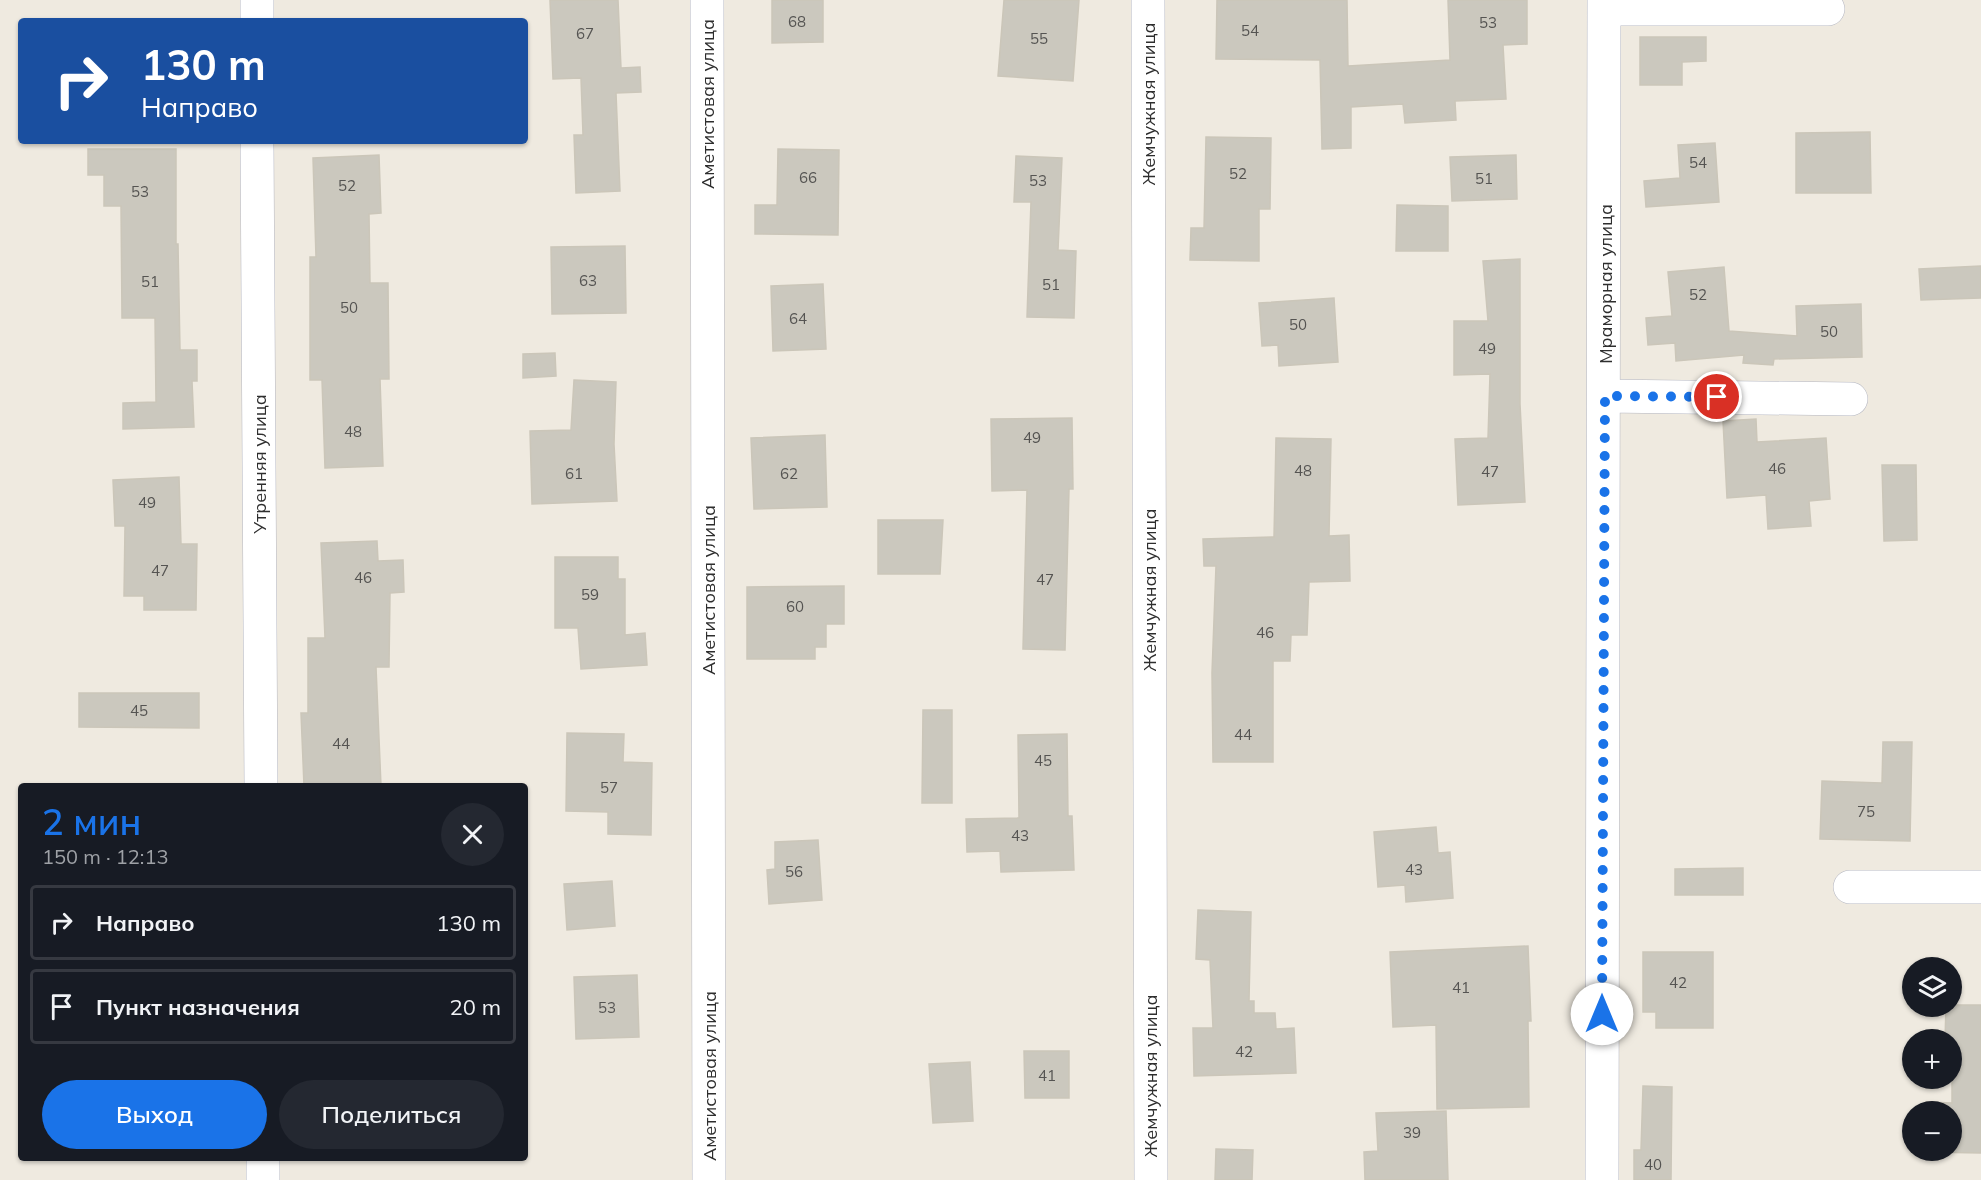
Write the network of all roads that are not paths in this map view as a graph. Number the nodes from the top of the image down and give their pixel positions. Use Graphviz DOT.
graph roads {
  1 [pos="257,0"];
  2 [pos="707,0"];
  3 [pos="1148,0"];
  4 [pos="1604,4"];
  5 [pos="1828,9"];
  6 [pos="257,18"];
  7 [pos="257,144"];
  8 [pos="1605,396"];
  9 [pos="1851,399"];
  10 [pos="261,783"];
  11 [pos="1850,887"];
  12 [pos="1981,887"];
  13 [pos="263,1161"];
  14 [pos="263,1180"];
  15 [pos="710,1180"];
  16 [pos="1151,1180"];
  17 [pos="1602,1180"];
  1 -- 6 [label="street"];
  2 -- 15 [label="street, Аметистовая улица"];
  3 -- 16 [label="street, Жемчужная улица"];
  4 -- 5 [label="street"];
  4 -- 8 [label="street, Мраморная улица"];
  7 -- 10 [label="street, Утренняя улица"];
  8 -- 9 [label="street"];
  8 -- 17 [label="street, Мраморная улица"];
  11 -- 12 [label="street"];
  13 -- 14 [label="street"];
}
